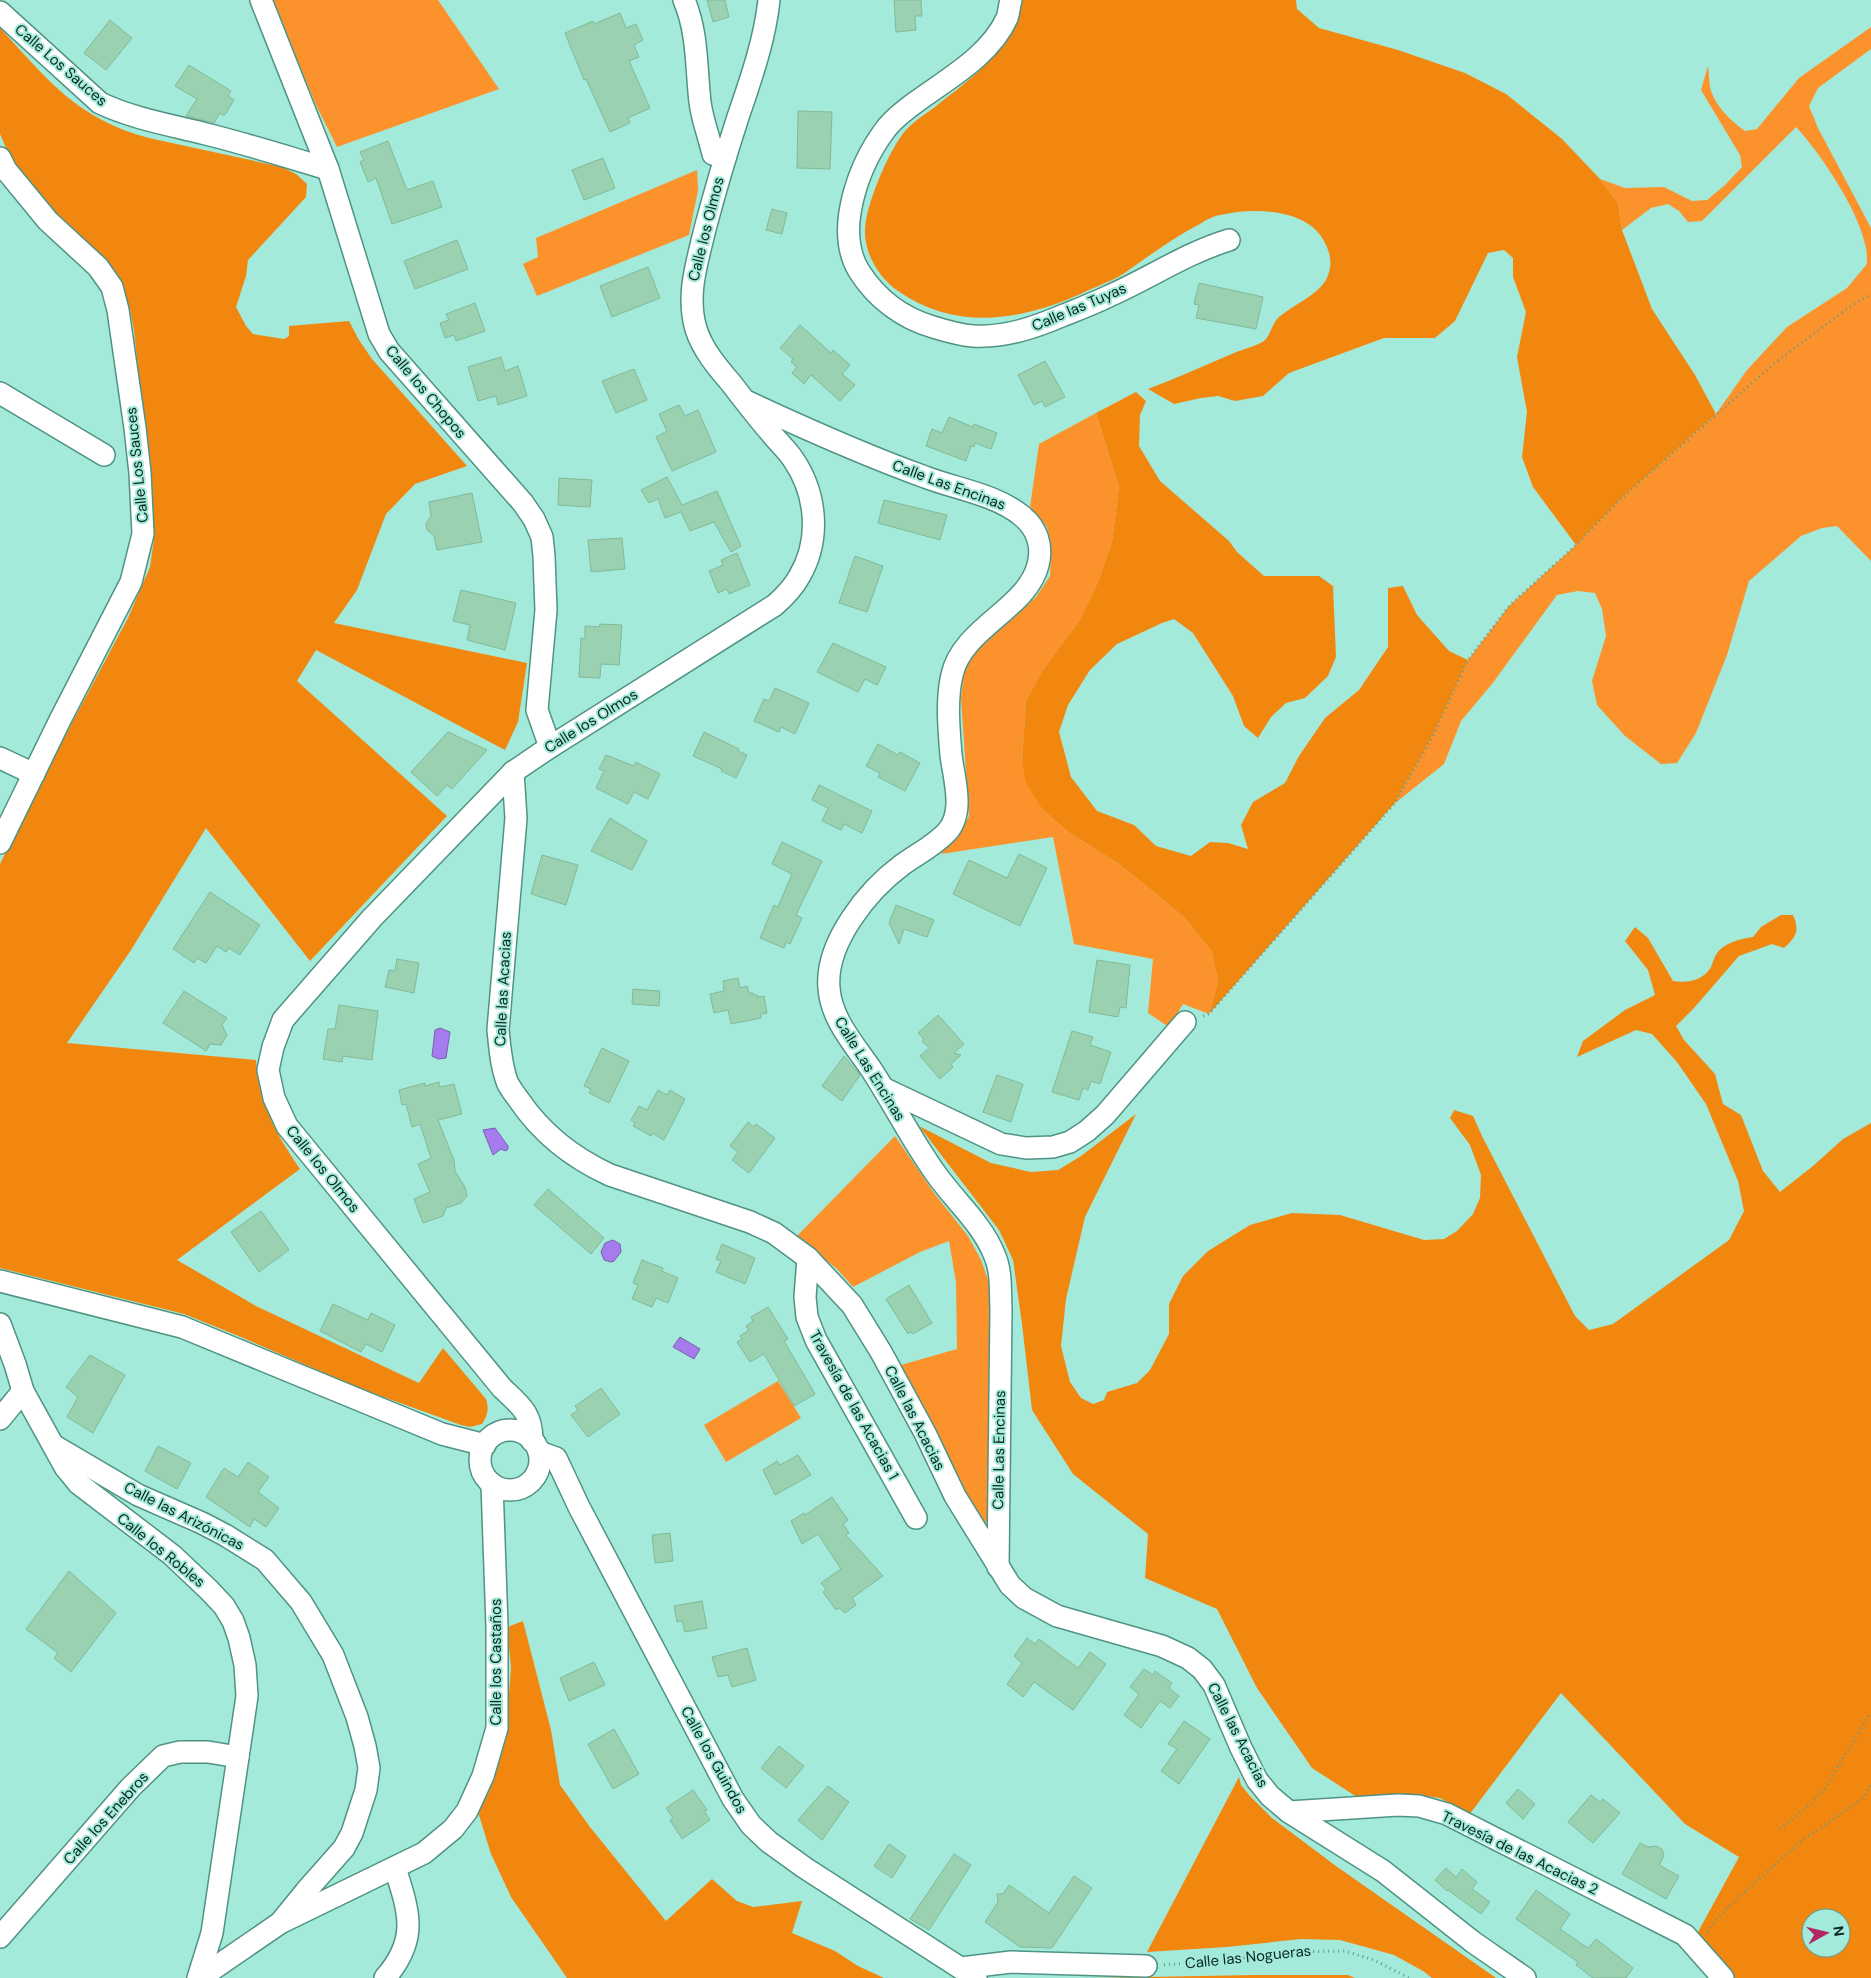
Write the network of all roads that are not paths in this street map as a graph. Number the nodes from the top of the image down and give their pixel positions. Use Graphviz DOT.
graph roads {
  1 [pos="262,0"];
  2 [pos="684,0"];
  3 [pos="769,0"];
  4 [pos="1011,0"];
  5 [pos="0,12"];
  6 [pos="0,158"];
  7 [pos="725,158"];
  8 [pos="328,169"];
  9 [pos="1229,240"];
  10 [pos="0,393"];
  11 [pos="744,399"];
  12 [pos="104,455"];
  13 [pos="550,747"];
  14 [pos="0,758"];
  15 [pos="513,772"];
  16 [pos="34,774"];
  17 [pos="0,843"];
  18 [pos="1185,1022"];
  19 [pos="883,1088"];
  20 [pos="808,1258"];
  21 [pos="0,1281"];
  22 [pos="0,1324"];
  23 [pos="502,1388"];
  24 [pos="23,1392"];
  25 [pos="530,1417"];
  26 [pos="0,1419"];
  27 [pos="442,1434"];
  28 [pos="492,1439"];
  29 [pos="51,1444"];
  30 [pos="542,1450"];
  31 [pos="532,1481"];
  32 [pos="495,1483"];
  33 [pos="579,1507"];
  34 [pos="916,1518"];
  35 [pos="998,1567"];
  36 [pos="238,1757"];
  37 [pos="1289,1812"];
  38 [pos="395,1868"];
  39 [pos="280,1923"];
  40 [pos="0,1937"];
  41 [pos="1146,1966"];
  42 [pos="969,1973"];
  43 [pos="199,1978"];
  44 [pos="385,1978"];
  45 [pos="1525,1978"];
  46 [pos="1723,1978"];
  1 -- 8 [label="street, Calle los Chopos"];
  2 -- 7 [label="street"];
  3 -- 7 [label="street, Calle los Olmos"];
  4 -- 9 [label="street, Calle las Tuyas"];
  5 -- 8 [label="street, Calle Los Sauces"];
  6 -- 16 [label="street, Calle Los Sauces"];
  7 -- 11 [label="street, Calle los Olmos"];
  8 -- 13 [label="street, Calle los Chopos"];
  10 -- 12 [label="street"];
  11 -- 13 [label="street, Calle los Olmos"];
  11 -- 19 [label="street, Calle Las Encinas"];
  13 -- 15 [label="street, Calle los Olmos"];
  14 -- 16 [label="street"];
  15 -- 20 [label="street, Calle las Acacias"];
  15 -- 23 [label="street, Calle los Olmos"];
  16 -- 17 [label="street, Calle Los Sauces"];
  18 -- 19 [label="street"];
  19 -- 35 [label="street, Calle Las Encinas"];
  20 -- 34 [label="street, Travesía de las Acacias 1"];
  20 -- 35 [label="street, Calle las Acacias"];
  21 -- 27 [label="street"];
  22 -- 24 [label="street, Calle los Robles"];
  23 -- 25 [label="street, Calle los Olmos"];
  23 -- 28 [label="street"];
  24 -- 26 [label="street"];
  24 -- 29 [label="street, Calle los Robles"];
  25 -- 30 [label="street"];
  25 -- 30 [label="street, Calle los Olmos"];
  27 -- 28 [label="street"];
  27 -- 32 [label="street"];
  28 -- 30 [label="street"];
  28 -- 32 [label="street"];
  29 -- 36 [label="street, Calle los Robles"];
  29 -- 39 [label="street, Calle las Arizónicas"];
  30 -- 31 [label="street"];
  30 -- 33 [label="street, Calle los Guindos"];
  31 -- 32 [label="street"];
  31 -- 33 [label="street, Calle los Guindos"];
  32 -- 38 [label="street, Calle los Castaños"];
  33 -- 42 [label="street, Calle los Guindos"];
  35 -- 37 [label="street, Calle las Acacias"];
  36 -- 40 [label="street, Calle los Enebros"];
  36 -- 43 [label="street, Calle los Robles"];
  37 -- 45 [label="street, Calle las Acacias"];
  37 -- 46 [label="street, Travesía de las Acacias 2"];
  38 -- 39 [label="street, Calle los Castaños"];
  38 -- 44 [label="street"];
  39 -- 43 [label="street, Calle los Castaños"];
  41 -- 42 [label="street"];
}
